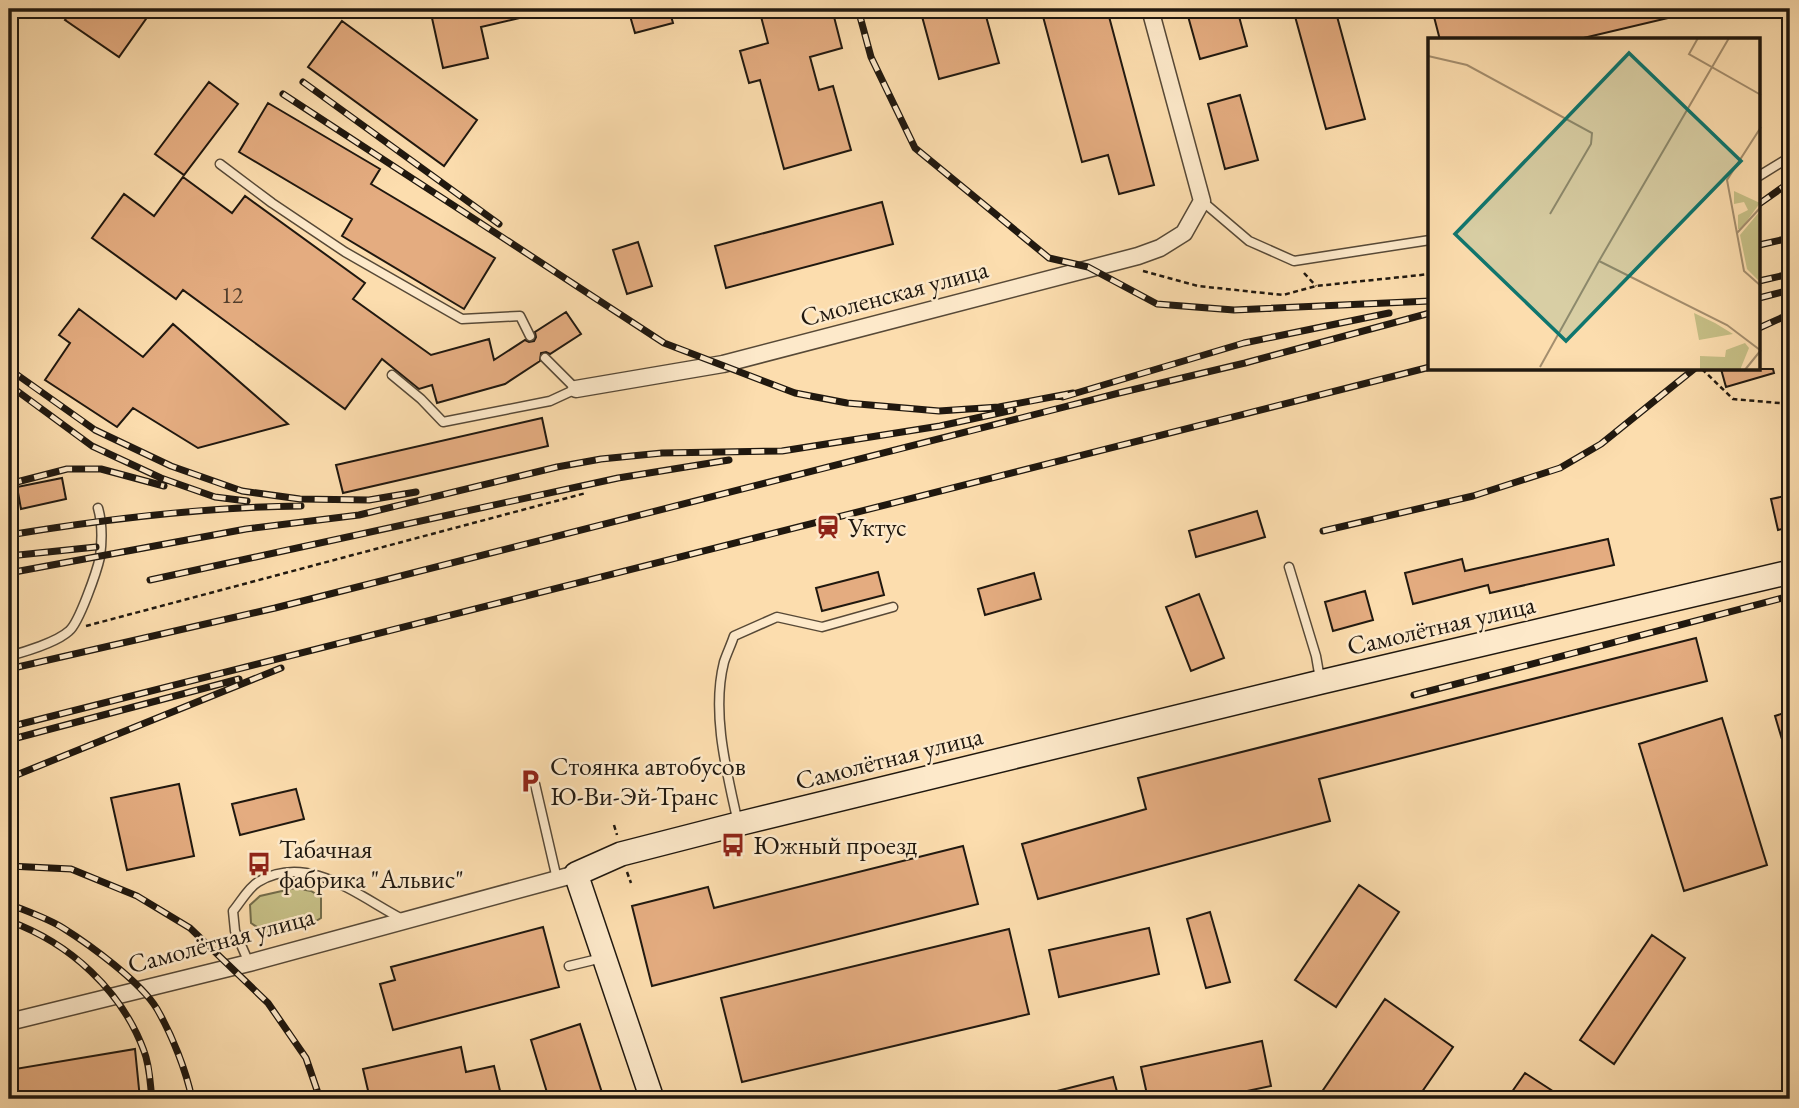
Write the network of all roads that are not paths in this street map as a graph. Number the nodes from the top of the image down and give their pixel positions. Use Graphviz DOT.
graph roads {
  1 [pos="1150,9"];
  2 [pos="1790,158"];
  3 [pos="220,164"];
  4 [pos="1760,175"];
  5 [pos="1202,201"];
  6 [pos="1428,240"];
  7 [pos="530,336"];
  8 [pos="545,358"];
  9 [pos="392,375"];
  10 [pos="576,389"];
  11 [pos="98,508"];
  12 [pos="1289,567"];
  13 [pos="1790,572"];
  14 [pos="893,607"];
  15 [pos="9,656"];
  16 [pos="1321,682"];
  17 [pos="535,784"];
  18 [pos="738,824"];
  19 [pos="567,877"];
  20 [pos="404,920"];
  21 [pos="605,957"];
  22 [pos="249,963"];
  23 [pos="569,965"];
  24 [pos="9,1022"];
  25 [pos="652,1099"];
  1 -- 5 [label="street"];
  2 -- 4 [label="lane"];
  3 -- 7 [label="lane"];
  5 -- 6 [label="lane"];
  5 -- 10 [label="street, Смоленская улица"];
  8 -- 10 [label="lane"];
  9 -- 10 [label="lane"];
  11 -- 15 [label="lane"];
  12 -- 16 [label="lane"];
  13 -- 16 [label="main road, Самолётная улица"];
  14 -- 18 [label="lane"];
  16 -- 18 [label="main road, Самолётная улица"];
  17 -- 19 [label="lane"];
  18 -- 19 [label="main road, Самолётная улица"];
  19 -- 20 [label="street, Самолётная улица"];
  19 -- 21 [label="main road"];
  20 -- 22 [label="street, Самолётная улица"];
  20 -- 22 [label="lane"];
  21 -- 23 [label="lane"];
  21 -- 25 [label="main road"];
  22 -- 24 [label="street, Самолётная улица"];
}
